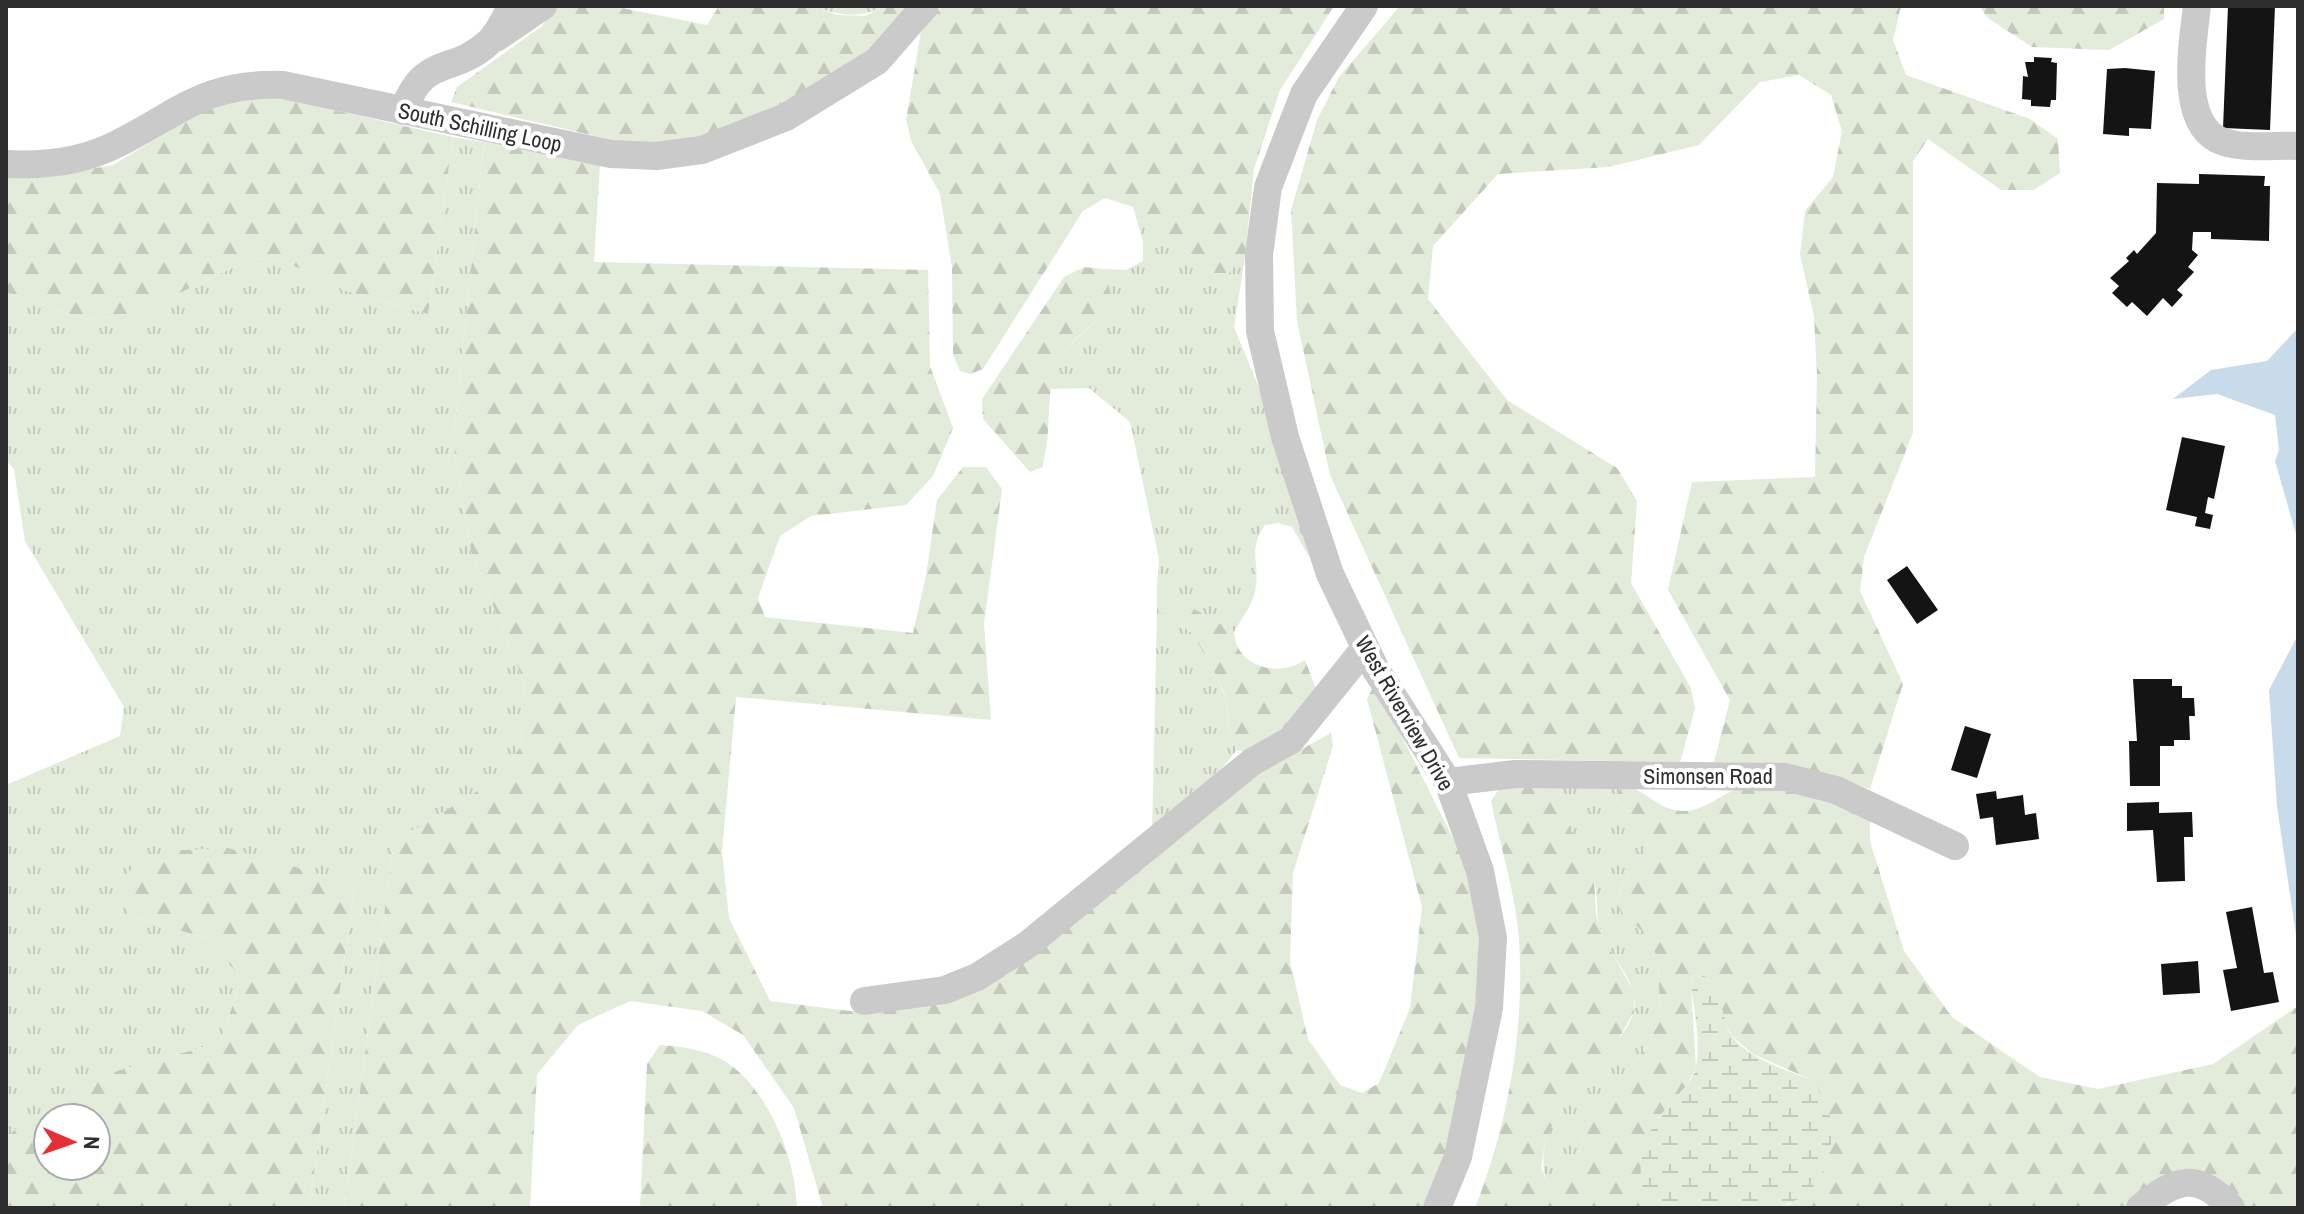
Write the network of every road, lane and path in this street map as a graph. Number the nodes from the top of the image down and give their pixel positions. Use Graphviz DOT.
graph roads {
  1 [pos="512,6"];
  2 [pos="543,6"];
  3 [pos="925,6"];
  4 [pos="1364,6"];
  5 [pos="2197,6"];
  6 [pos="489,42"];
  7 [pos="403,111"];
  8 [pos="2298,146"];
  9 [pos="6,164"];
  10 [pos="1365,648"];
  11 [pos="1448,782"];
  12 [pos="1955,846"];
  13 [pos="864,1001"];
  14 [pos="1437,1208"];
  15 [pos="2140,1208"];
  16 [pos="2231,1208"];
  1 -- 6 [label="street"];
  2 -- 6 [label="street"];
  3 -- 7 [label="street, South Schilling Loop"];
  4 -- 10 [label="street, West Riverview Drive"];
  5 -- 8 [label="street"];
  6 -- 7 [label="street"];
  7 -- 9 [label="street, South Schilling Loop"];
  10 -- 11 [label="street, West Riverview Drive"];
  10 -- 13 [label="street"];
  11 -- 12 [label="street, Simonsen Road"];
  11 -- 14 [label="street, West Riverview Drive"];
  15 -- 16 [label="street"];
}
